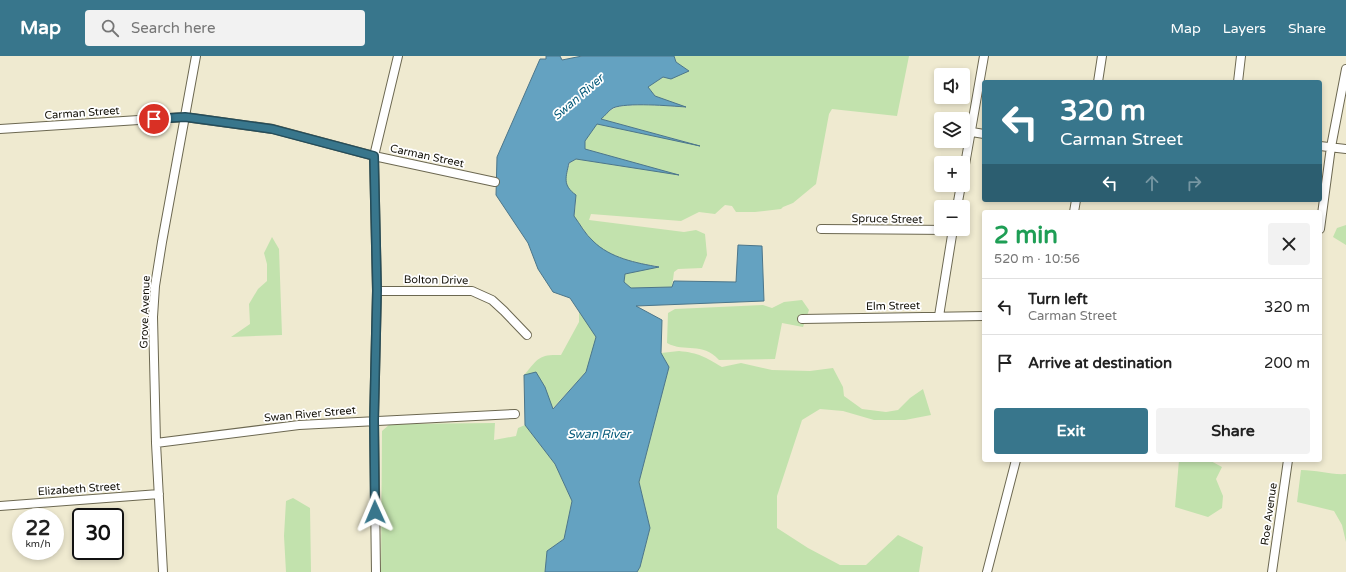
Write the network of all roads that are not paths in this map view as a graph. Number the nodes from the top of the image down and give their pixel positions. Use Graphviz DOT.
graph roads {
  1 [pos="196,56"];
  2 [pos="398,56"];
  3 [pos="984,56"];
  4 [pos="1102,56"];
  5 [pos="1241,56"];
  6 [pos="1346,69"];
  7 [pos="1098,80"];
  8 [pos="1238,80"];
  9 [pos="185,117"];
  10 [pos="0,129"];
  11 [pos="972,132"];
  12 [pos="982,134"];
  13 [pos="1322,146"];
  14 [pos="1331,147"];
  15 [pos="1346,149"];
  16 [pos="374,156"];
  17 [pos="967,156"];
  18 [pos="494,182"];
  19 [pos="1322,214"];
  20 [pos="821,229"];
  21 [pos="934,230"];
  22 [pos="952,236"];
  23 [pos="377,290"];
  24 [pos="939,316"];
  25 [pos="982,316"];
  26 [pos="802,319"];
  27 [pos="527,335"];
  28 [pos="515,414"];
  29 [pos="374,420"];
  30 [pos="156,443"];
  31 [pos="1015,462"];
  32 [pos="1288,462"];
  33 [pos="159,494"];
  34 [pos="0,506"];
  35 [pos="164,572"];
  36 [pos="376,572"];
  37 [pos="987,572"];
  38 [pos="1272,572"];
  1 -- 9 [label="street, Grove Avenue"];
  2 -- 16 [label="street"];
  3 -- 11 [label="street"];
  4 -- 7 [label="street"];
  5 -- 8 [label="street"];
  6 -- 14 [label="street"];
  9 -- 10 [label="street, Carman Street"];
  9 -- 16 [label="street, Carman Street"];
  9 -- 30 [label="street, Grove Avenue"];
  11 -- 12 [label="street"];
  11 -- 17 [label="street"];
  13 -- 14 [label="street"];
  14 -- 15 [label="street"];
  14 -- 19 [label="street"];
  16 -- 18 [label="street, Carman Street"];
  16 -- 23 [label="street"];
  20 -- 21 [label="street, Spruce Street"];
  22 -- 24 [label="street"];
  23 -- 27 [label="street, Bolton Drive"];
  23 -- 29 [label="street"];
  24 -- 25 [label="street, Elm Street"];
  24 -- 26 [label="street, Elm Street"];
  28 -- 29 [label="street, Swan River Street"];
  29 -- 30 [label="street, Swan River Street"];
  29 -- 36 [label="street"];
  30 -- 33 [label="street, Grove Avenue"];
  31 -- 37 [label="street"];
  32 -- 38 [label="street, Roe Avenue"];
  33 -- 34 [label="street, Elizabeth Street"];
  33 -- 35 [label="street, Grove Avenue"];
}
